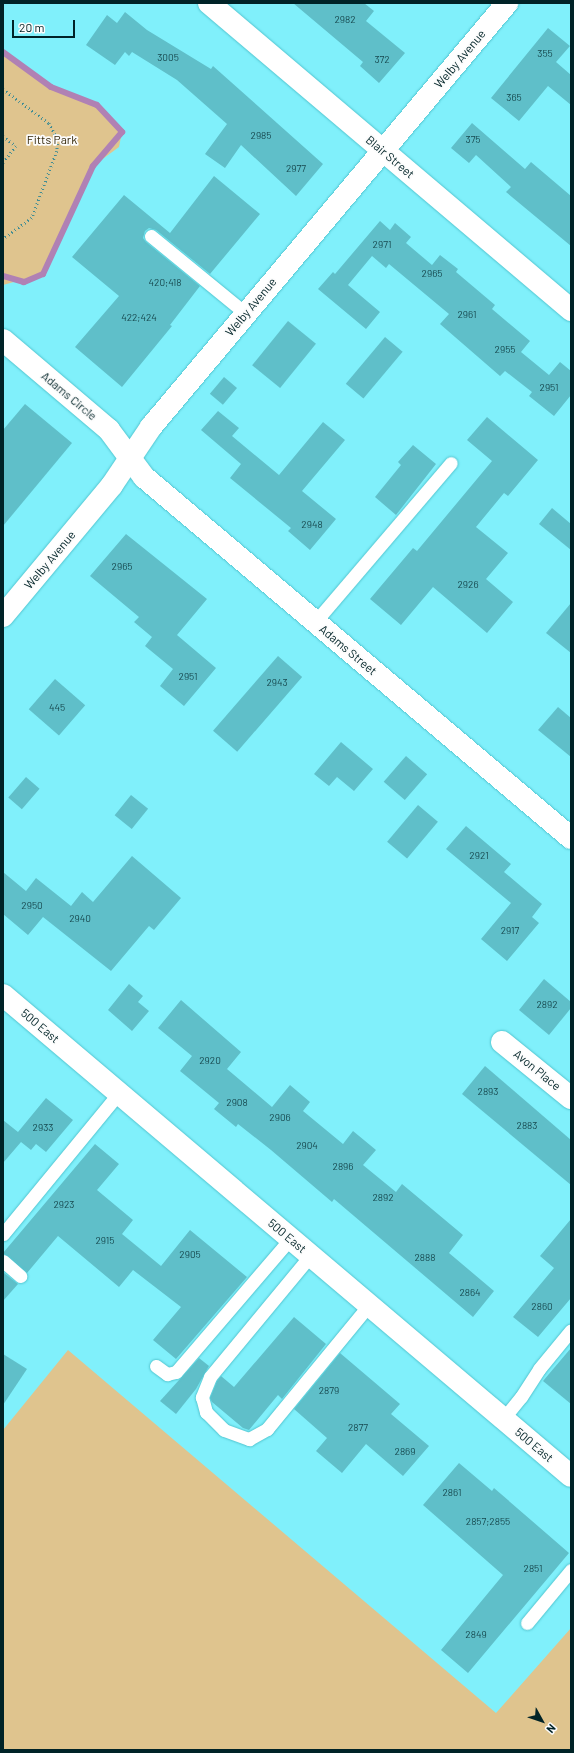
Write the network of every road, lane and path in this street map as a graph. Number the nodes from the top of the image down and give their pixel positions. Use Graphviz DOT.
graph roads {
  1 [pos="209,3"];
  2 [pos="507,3"];
  3 [pos="3,88"];
  4 [pos="3,136"];
  5 [pos="382,150"];
  6 [pos="4,158"];
  7 [pos="3,163"];
  8 [pos="151,236"];
  9 [pos="3,239"];
  10 [pos="571,310"];
  11 [pos="245,313"];
  12 [pos="3,340"];
  13 [pos="130,457"];
  14 [pos="451,463"];
  15 [pos="3,616"];
  16 [pos="315,622"];
  17 [pos="571,838"];
  18 [pos="4,998"];
  19 [pos="502,1042"];
  20 [pos="119,1093"];
  21 [pos="571,1098"];
  22 [pos="3,1234"];
  23 [pos="290,1239"];
  24 [pos="310,1256"];
  25 [pos="3,1261"];
  26 [pos="20,1276"];
  27 [pos="369,1305"];
  28 [pos="571,1330"];
  29 [pos="156,1366"];
  30 [pos="503,1419"];
  31 [pos="571,1476"];
  32 [pos="571,1570"];
  33 [pos="527,1623"];
  1 -- 5 [label="street, Blair Street"];
  2 -- 5 [label="street, Welby Avenue"];
  3 -- 9 [label="path"];
  4 -- 6 [label="path"];
  5 -- 10 [label="street, Blair Street"];
  5 -- 11 [label="street, Welby Avenue"];
  6 -- 7 [label="path"];
  8 -- 11 [label="lane"];
  11 -- 13 [label="street, Welby Avenue"];
  12 -- 13 [label="street, Adams Circle"];
  13 -- 15 [label="street, Welby Avenue"];
  13 -- 16 [label="street, Adams Street"];
  14 -- 16 [label="lane"];
  16 -- 17 [label="street, Adams Street"];
  18 -- 20 [label="street, 500 East"];
  19 -- 21 [label="street, Avon Place"];
  20 -- 22 [label="lane"];
  20 -- 23 [label="street, 500 East"];
  23 -- 24 [label="street, 500 East"];
  23 -- 29 [label="lane"];
  24 -- 27 [label="street, 500 East"];
  24 -- 27 [label="lane"];
  25 -- 26 [label="lane"];
  27 -- 30 [label="street, 500 East"];
  28 -- 30 [label="lane"];
  30 -- 31 [label="street, 500 East"];
  32 -- 33 [label="lane"];
}
